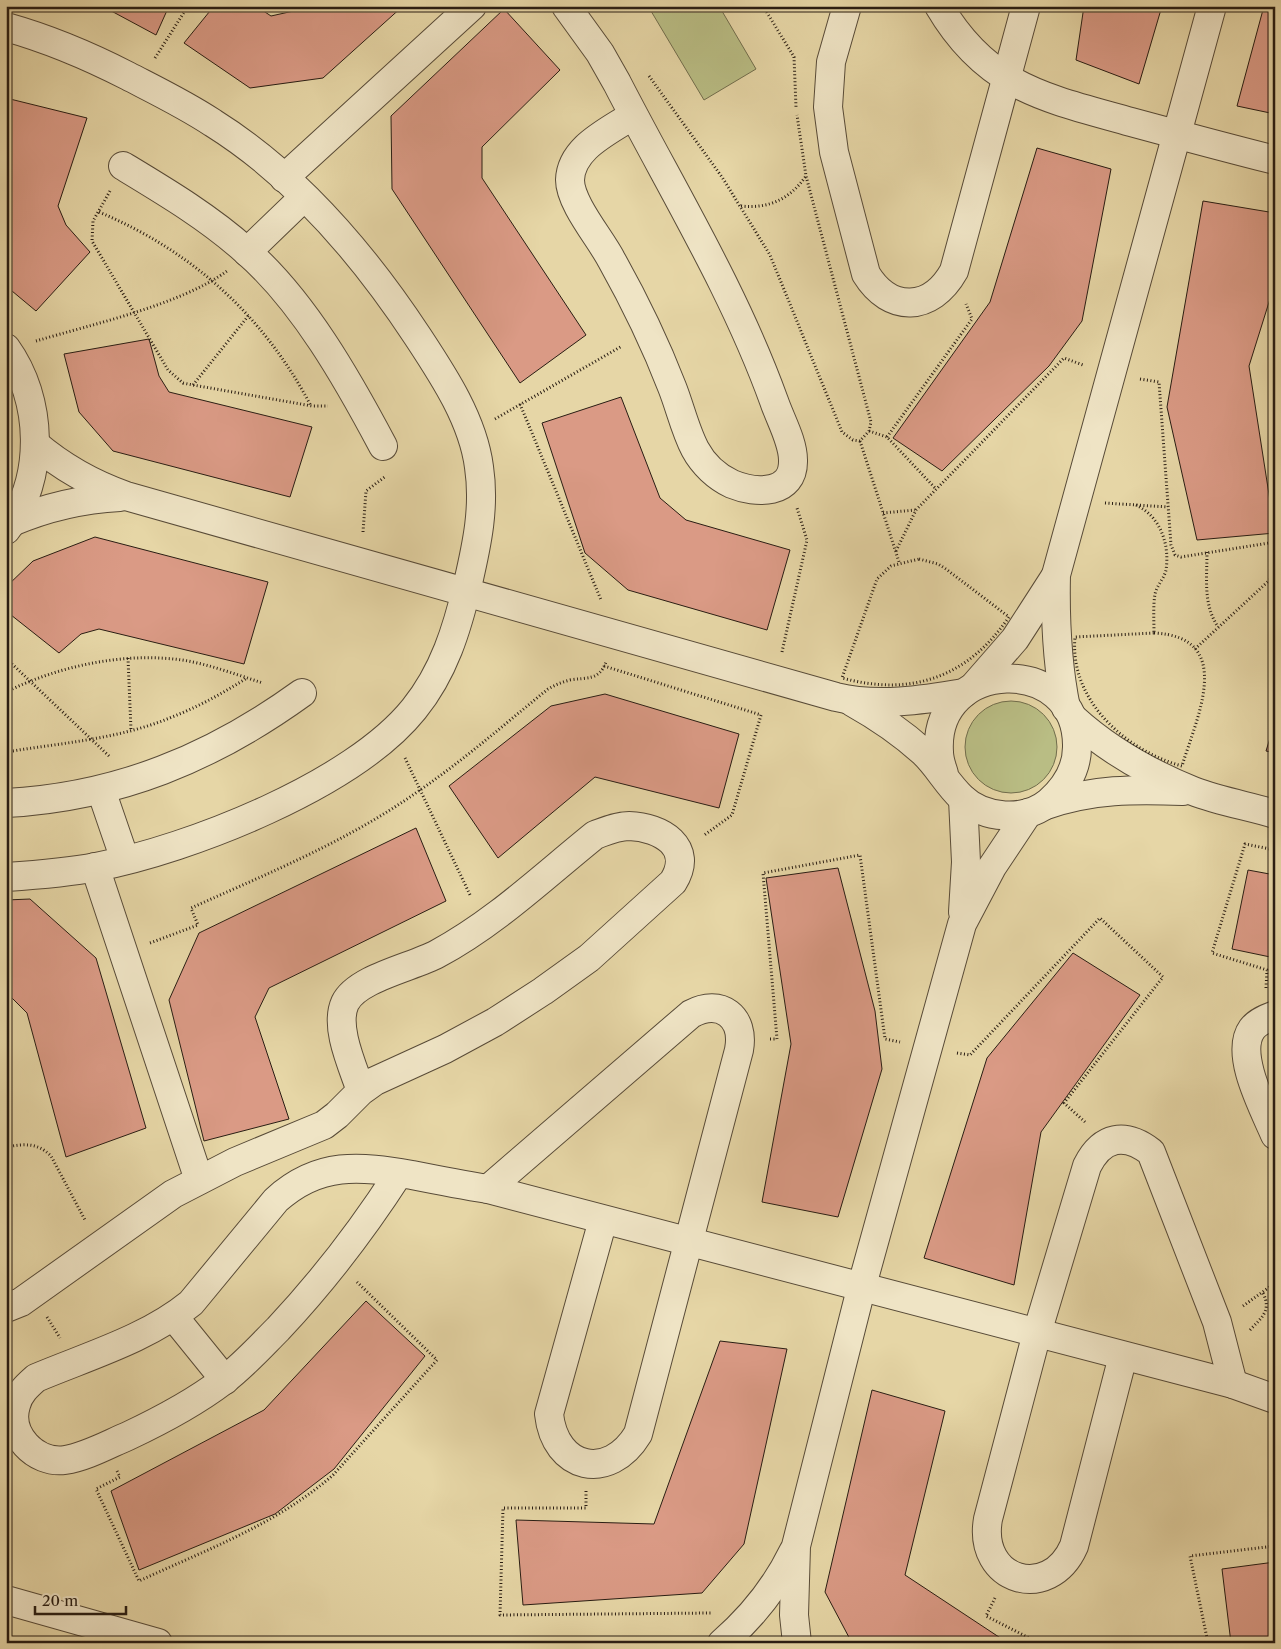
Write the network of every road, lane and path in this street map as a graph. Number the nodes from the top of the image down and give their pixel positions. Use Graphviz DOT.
graph roads {
  1 [pos="188,6"];
  2 [pos="472,6"];
  3 [pos="566,6"];
  4 [pos="763,6"];
  5 [pos="847,6"];
  6 [pos="939,6"];
  7 [pos="1026,6"];
  8 [pos="1212,6"];
  9 [pos="6,27"];
  10 [pos="643,68"];
  11 [pos="1007,78"];
  12 [pos="140,82"];
  13 [pos="633,114"];
  14 [pos="1178,135"];
  15 [pos="1275,160"];
  16 [pos="123,166"];
  17 [pos="806,176"];
  18 [pos="284,178"];
  19 [pos="304,197"];
  20 [pos="741,206"];
  21 [pos="99,212"];
  22 [pos="247,252"];
  23 [pos="954,272"];
  24 [pos="212,282"];
  25 [pos="135,311"];
  26 [pos="249,315"];
  27 [pos="648,330"];
  28 [pos="7,349"];
  29 [pos="1112,374"];
  30 [pos="193,385"];
  31 [pos="361,404"];
  32 [pos="520,404"];
  33 [pos="312,406"];
  34 [pos="869,431"];
  35 [pos="472,433"];
  36 [pos="887,437"];
  37 [pos="860,441"];
  38 [pos="36,444"];
  39 [pos="383,446"];
  40 [pos="788,478"];
  41 [pos="936,489"];
  42 [pos="126,496"];
  43 [pos="1077,500"];
  44 [pos="1136,505"];
  45 [pos="1168,507"];
  46 [pos="916,510"];
  47 [pos="883,513"];
  48 [pos="9,526"];
  49 [pos="1269,543"];
  50 [pos="896,551"];
  51 [pos="1207,552"];
  52 [pos="360,562"];
  53 [pos="899,562"];
  54 [pos="1275,575"];
  55 [pos="1056,576"];
  56 [pos="466,592"];
  57 [pos="1218,627"];
  58 [pos="1154,633"];
  59 [pos="615,635"];
  60 [pos="1195,649"];
  61 [pos="6,651"];
  62 [pos="128,658"];
  63 [pos="604,666"];
  64 [pos="247,678"];
  65 [pos="775,680"];
  66 [pos="30,681"];
  67 [pos="968,690"];
  68 [pos="6,692"];
  69 [pos="302,693"];
  70 [pos="848,700"];
  71 [pos="1069,713"];
  72 [pos="131,730"];
  73 [pos="392,733"];
  74 [pos="91,739"];
  75 [pos="6,752"];
  76 [pos="944,774"];
  77 [pos="135,781"];
  78 [pos="101,790"];
  79 [pos="420,790"];
  80 [pos="1195,792"];
  81 [pos="963,799"];
  82 [pos="6,803"];
  83 [pos="1037,809"];
  84 [pos="1275,814"];
  85 [pos="1275,850"];
  86 [pos="679,854"];
  87 [pos="125,860"];
  88 [pos="95,868"];
  89 [pos="6,877"];
  90 [pos="484,924"];
  91 [pos="962,924"];
  92 [pos="124,952"];
  93 [pos="1269,1017"];
  94 [pos="361,1091"];
  95 [pos="1275,1135"];
  96 [pos="6,1147"];
  97 [pos="399,1173"];
  98 [pos="199,1180"];
  99 [pos="488,1189"];
  100 [pos="603,1220"];
  101 [pos="689,1243"];
  102 [pos="99,1246"];
  103 [pos="337,1262"];
  104 [pos="1275,1283"];
  105 [pos="861,1289"];
  106 [pos="1263,1293"];
  107 [pos="33,1294"];
  108 [pos="6,1308"];
  109 [pos="174,1317"];
  110 [pos="1217,1322"];
  111 [pos="1037,1333"];
  112 [pos="1247,1335"];
  113 [pos="1123,1356"];
  114 [pos="74,1362"];
  115 [pos="225,1380"];
  116 [pos="1233,1384"];
  117 [pos="1275,1399"];
  118 [pos="104,1446"];
  119 [pos="584,1463"];
  120 [pos="796,1546"];
  121 [pos="1275,1546"];
  122 [pos="1008,1573"];
  123 [pos="6,1600"];
  124 [pos="754,1612"];
  125 [pos="158,1643"];
  126 [pos="722,1643"];
  127 [pos="797,1643"];
  128 [pos="1039,1643"];
  129 [pos="1208,1643"];
  1 -- 12 [label="path"];
  2 -- 18 [label="street"];
  3 -- 13 [label="street"];
  4 -- 17 [label="path"];
  5 -- 23 [label="street"];
  6 -- 11 [label="street"];
  7 -- 11 [label="street"];
  8 -- 14 [label="street"];
  9 -- 12 [label="street"];
  10 -- 20 [label="path"];
  11 -- 14 [label="street"];
  11 -- 23 [label="street"];
  12 -- 18 [label="street"];
  13 -- 27 [label="street"];
  13 -- 40 [label="street"];
  14 -- 15 [label="street"];
  14 -- 29 [label="street"];
  16 -- 21 [label="path"];
  16 -- 22 [label="street"];
  17 -- 20 [label="path"];
  17 -- 34 [label="path"];
  18 -- 19 [label="street"];
  19 -- 22 [label="street"];
  19 -- 35 [label="street"];
  20 -- 37 [label="path"];
  21 -- 24 [label="path"];
  21 -- 25 [label="path"];
  22 -- 24 [label="path"];
  22 -- 31 [label="street"];
  23 -- 36 [label="path"];
  24 -- 25 [label="path"];
  24 -- 26 [label="path"];
  25 -- 28 [label="path"];
  25 -- 30 [label="path"];
  26 -- 30 [label="path"];
  26 -- 33 [label="path"];
  27 -- 32 [label="path"];
  27 -- 40 [label="street"];
  28 -- 38 [label="street"];
  29 -- 41 [label="path"];
  29 -- 43 [label="street"];
  29 -- 45 [label="path"];
  30 -- 33 [label="path"];
  31 -- 33 [label="path"];
  31 -- 39 [label="street"];
  32 -- 35 [label="path"];
  32 -- 59 [label="path"];
  34 -- 36 [label="path"];
  34 -- 37 [label="path"];
  35 -- 56 [label="street"];
  36 -- 41 [label="path"];
  37 -- 47 [label="path"];
  38 -- 42 [label="street"];
  38 -- 48 [label="street"];
  39 -- 52 [label="path"];
  40 -- 65 [label="path"];
  41 -- 46 [label="path"];
  42 -- 48 [label="street"];
  42 -- 52 [label="street"];
  43 -- 44 [label="path"];
  43 -- 55 [label="street"];
  44 -- 45 [label="path"];
  44 -- 58 [label="path"];
  45 -- 51 [label="path"];
  46 -- 47 [label="path"];
  46 -- 50 [label="path"];
  47 -- 50 [label="path"];
  49 -- 51 [label="path"];
  50 -- 53 [label="path"];
  51 -- 57 [label="path"];
  52 -- 56 [label="street"];
  53 -- 53 [label="path"];
  54 -- 57 [label="path"];
  55 -- 67 [label="street"];
  55 -- 71 [label="street"];
  56 -- 59 [label="street"];
  56 -- 73 [label="street"];
  57 -- 60 [label="path"];
  58 -- 60 [label="path"];
  58 -- 60 [label="path"];
  59 -- 63 [label="path"];
  59 -- 65 [label="street"];
  61 -- 66 [label="path"];
  62 -- 64 [label="path"];
  62 -- 66 [label="path"];
  62 -- 72 [label="path"];
  63 -- 79 [label="path"];
  63 -- 86 [label="path"];
  64 -- 69 [label="path"];
  64 -- 72 [label="path"];
  65 -- 70 [label="street"];
  66 -- 68 [label="path"];
  66 -- 74 [label="path"];
  67 -- 70 [label="street"];
  67 -- 71 [label="street"];
  67 -- 76 [label="street"];
  69 -- 77 [label="street"];
  70 -- 76 [label="street"];
  71 -- 80 [label="street"];
  71 -- 83 [label="street"];
  72 -- 74 [label="path"];
  73 -- 79 [label="path"];
  73 -- 87 [label="street"];
  74 -- 75 [label="path"];
  74 -- 77 [label="path"];
  76 -- 81 [label="street"];
  77 -- 78 [label="street"];
  78 -- 82 [label="street"];
  78 -- 87 [label="street"];
  79 -- 90 [label="path"];
  79 -- 92 [label="path"];
  80 -- 83 [label="street"];
  80 -- 84 [label="street"];
  81 -- 83 [label="street"];
  81 -- 91 [label="street"];
  83 -- 91 [label="street"];
  85 -- 93 [label="path"];
  86 -- 90 [label="street"];
  86 -- 94 [label="street"];
  87 -- 88 [label="street"];
  88 -- 89 [label="street"];
  88 -- 92 [label="street"];
  90 -- 94 [label="street"];
  91 -- 105 [label="street"];
  92 -- 98 [label="street"];
  93 -- 95 [label="street"];
  94 -- 98 [label="street"];
  96 -- 102 [label="path"];
  97 -- 99 [label="street"];
  97 -- 103 [label="street"];
  97 -- 109 [label="street"];
  98 -- 102 [label="street"];
  99 -- 100 [label="street"];
  99 -- 101 [label="street"];
  100 -- 101 [label="street"];
  100 -- 119 [label="street"];
  101 -- 105 [label="street"];
  101 -- 119 [label="street"];
  102 -- 107 [label="street"];
  103 -- 115 [label="street"];
  103 -- 118 [label="path"];
  104 -- 106 [label="path"];
  105 -- 111 [label="street"];
  105 -- 120 [label="street"];
  106 -- 110 [label="path"];
  106 -- 112 [label="path"];
  107 -- 108 [label="street"];
  107 -- 114 [label="path"];
  109 -- 114 [label="street"];
  109 -- 115 [label="street"];
  110 -- 111 [label="street"];
  110 -- 116 [label="street"];
  111 -- 113 [label="street"];
  111 -- 122 [label="street"];
  113 -- 116 [label="street"];
  113 -- 122 [label="street"];
  114 -- 118 [label="street"];
  115 -- 118 [label="street"];
  116 -- 117 [label="street"];
  119 -- 124 [label="path"];
  120 -- 124 [label="street"];
  120 -- 127 [label="street"];
  121 -- 129 [label="path"];
  122 -- 128 [label="path"];
  123 -- 125 [label="street"];
  124 -- 126 [label="street"];
}
